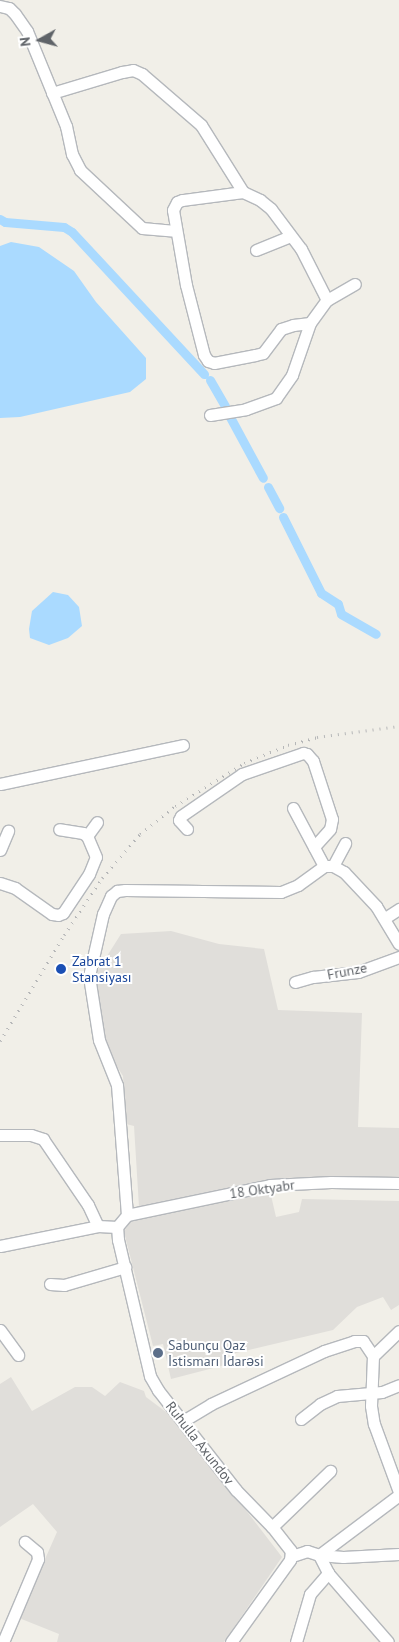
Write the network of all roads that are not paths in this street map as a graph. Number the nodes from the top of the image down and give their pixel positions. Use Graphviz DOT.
graph roads {
  1 [pos="0,6"];
  2 [pos="52,93"];
  3 [pos="243,192"];
  4 [pos="175,231"];
  5 [pos="290,236"];
  6 [pos="256,250"];
  7 [pos="355,284"];
  8 [pos="327,300"];
  9 [pos="310,323"];
  10 [pos="210,415"];
  11 [pos="183,745"];
  12 [pos="0,784"];
  13 [pos="293,808"];
  14 [pos="97,822"];
  15 [pos="59,829"];
  16 [pos="187,829"];
  17 [pos="8,832"];
  18 [pos="87,836"];
  19 [pos="346,844"];
  20 [pos="314,848"];
  21 [pos="0,850"];
  22 [pos="329,866"];
  23 [pos="0,884"];
  24 [pos="399,909"];
  25 [pos="385,918"];
  26 [pos="399,944"];
  27 [pos="399,957"];
  28 [pos="295,982"];
  29 [pos="0,1135"];
  30 [pos="399,1183"];
  31 [pos="127,1215"];
  32 [pos="98,1226"];
  33 [pos="118,1226"];
  34 [pos="0,1246"];
  35 [pos="125,1267"];
  36 [pos="50,1284"];
  37 [pos="0,1330"];
  38 [pos="399,1331"];
  39 [pos="18,1355"];
  40 [pos="373,1356"];
  41 [pos="399,1385"];
  42 [pos="373,1393"];
  43 [pos="301,1419"];
  44 [pos="183,1421"];
  45 [pos="330,1471"];
  46 [pos="398,1496"];
  47 [pos="272,1527"];
  48 [pos="25,1542"];
  49 [pos="399,1554"];
  50 [pos="319,1555"];
  51 [pos="292,1556"];
  52 [pos="328,1572"];
  53 [pos="3,1642"];
  54 [pos="231,1642"];
  55 [pos="296,1642"];
  56 [pos="388,1642"];
  1 -- 2 [label="street"];
  2 -- 3 [label="street"];
  2 -- 4 [label="street"];
  3 -- 4 [label="street"];
  3 -- 5 [label="street"];
  4 -- 9 [label="street"];
  5 -- 6 [label="street"];
  5 -- 8 [label="street"];
  7 -- 8 [label="street"];
  8 -- 9 [label="street"];
  9 -- 10 [label="street"];
  11 -- 12 [label="street"];
  13 -- 20 [label="street"];
  14 -- 18 [label="street"];
  15 -- 18 [label="street"];
  16 -- 20 [label="street"];
  17 -- 21 [label="street"];
  18 -- 23 [label="street"];
  19 -- 22 [label="street"];
  20 -- 22 [label="street"];
  22 -- 25 [label="street"];
  22 -- 31 [label="street"];
  24 -- 25 [label="street"];
  25 -- 26 [label="street"];
  27 -- 28 [label="street, Frunze"];
  29 -- 32 [label="street"];
  30 -- 31 [label="street, 18 Oktyabr"];
  31 -- 33 [label="street"];
  32 -- 33 [label="street"];
  32 -- 34 [label="street"];
  33 -- 35 [label="street, Ruhulla Axundov"];
  35 -- 36 [label="street"];
  35 -- 44 [label="street, Ruhulla Axundov"];
  37 -- 39 [label="street"];
  38 -- 40 [label="street"];
  40 -- 42 [label="street"];
  40 -- 44 [label="street"];
  41 -- 42 [label="street"];
  42 -- 43 [label="street"];
  42 -- 46 [label="street"];
  44 -- 47 [label="street, Ruhulla Axundov"];
  45 -- 47 [label="street"];
  46 -- 50 [label="street"];
  47 -- 51 [label="street, Ruhulla Axundov"];
  48 -- 53 [label="street"];
  49 -- 50 [label="street"];
  50 -- 51 [label="street"];
  50 -- 52 [label="street"];
  51 -- 54 [label="street"];
  52 -- 55 [label="street"];
  52 -- 56 [label="street"];
}
